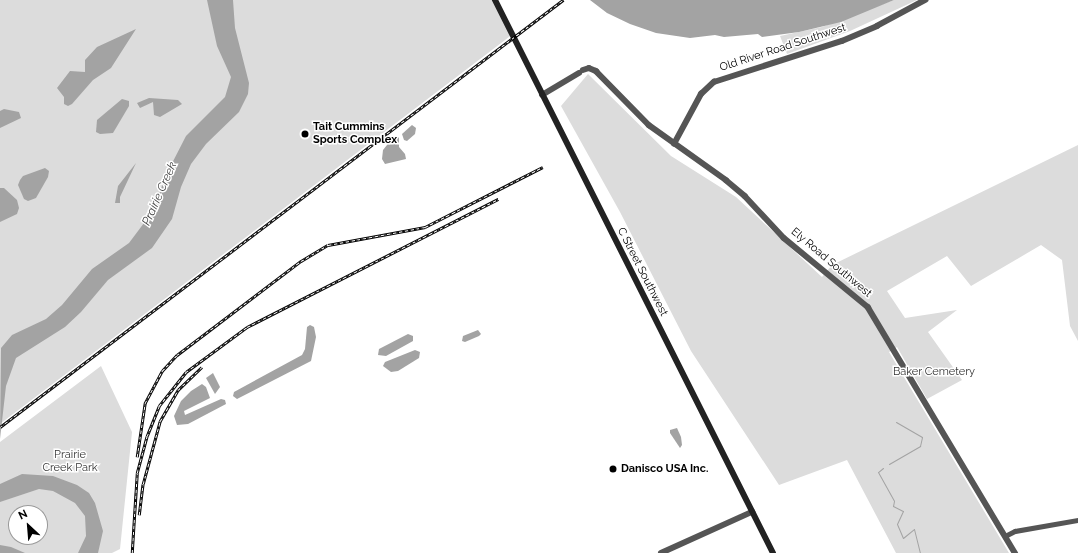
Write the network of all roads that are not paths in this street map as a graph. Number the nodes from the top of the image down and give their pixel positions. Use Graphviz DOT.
graph roads {
  1 [pos="495,0"];
  2 [pos="925,0"];
  3 [pos="542,95"];
  4 [pos="674,144"];
  5 [pos="752,512"];
  6 [pos="1078,520"];
  7 [pos="1005,536"];
  8 [pos="661,553"];
  9 [pos="773,553"];
  10 [pos="1015,553"];
  1 -- 3 [label="main road, C Street Southwest"];
  2 -- 4 [label="street, Old River Road Southwest"];
  3 -- 4 [label="street, Ely Road Southwest"];
  3 -- 5 [label="main road, C Street Southwest"];
  4 -- 7 [label="street, Ely Road Southwest"];
  5 -- 8 [label="street"];
  5 -- 9 [label="main road, C Street Southwest"];
  6 -- 7 [label="street"];
  7 -- 10 [label="street, Ely Road Southwest"];
}
